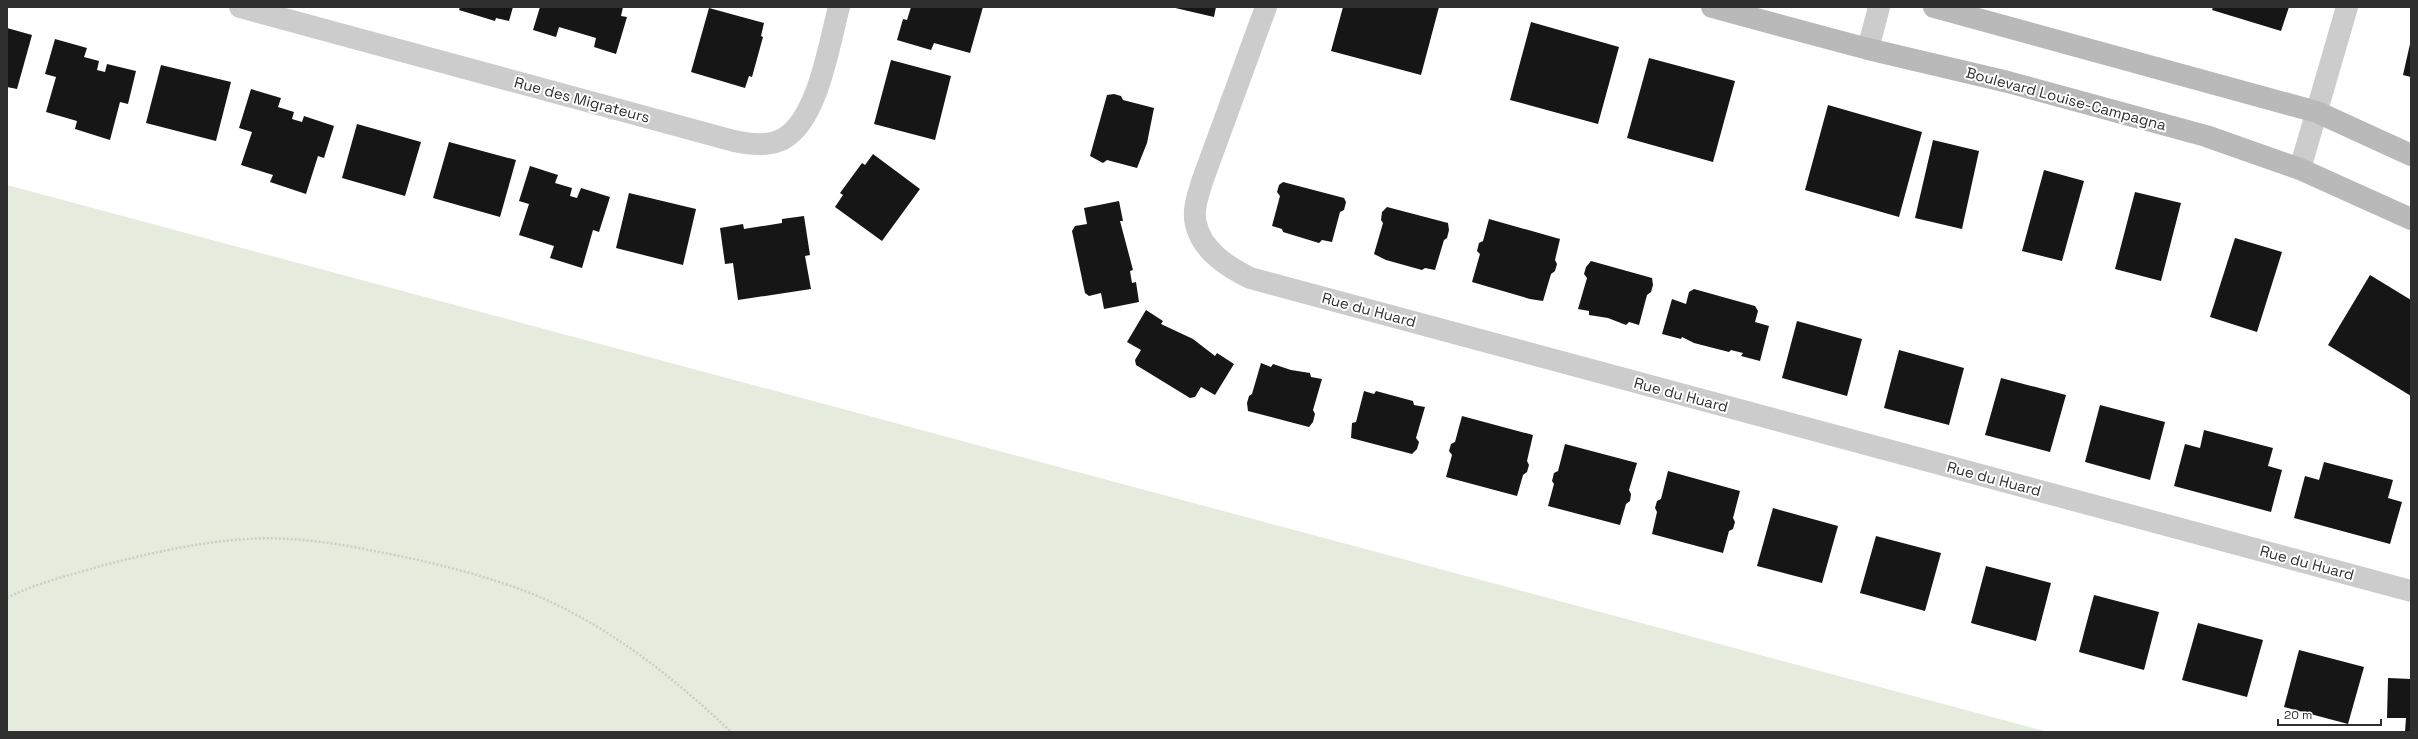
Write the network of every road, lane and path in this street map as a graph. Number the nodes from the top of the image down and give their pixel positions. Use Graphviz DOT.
graph roads {
  1 [pos="240,7"];
  2 [pos="839,7"];
  3 [pos="1266,7"];
  4 [pos="1712,7"];
  5 [pos="1879,7"];
  6 [pos="1934,7"];
  7 [pos="2347,7"];
  8 [pos="1868,49"];
  9 [pos="2317,112"];
  10 [pos="2411,155"];
  11 [pos="2300,169"];
  12 [pos="2411,219"];
  13 [pos="2411,591"];
  14 [pos="7,598"];
  15 [pos="731,732"];
  1 -- 2 [label="street, Rue des Migrateurs"];
  3 -- 13 [label="street, Rue du Huard"];
  4 -- 8 [label="street, Boulevard Louise-Campagna"];
  5 -- 8 [label="street"];
  6 -- 9 [label="street"];
  7 -- 9 [label="street"];
  8 -- 11 [label="street, Boulevard Louise-Campagna"];
  9 -- 10 [label="street"];
  9 -- 11 [label="street"];
  11 -- 12 [label="street, Boulevard Louise-Campagna"];
  14 -- 15 [label="path"];
}
